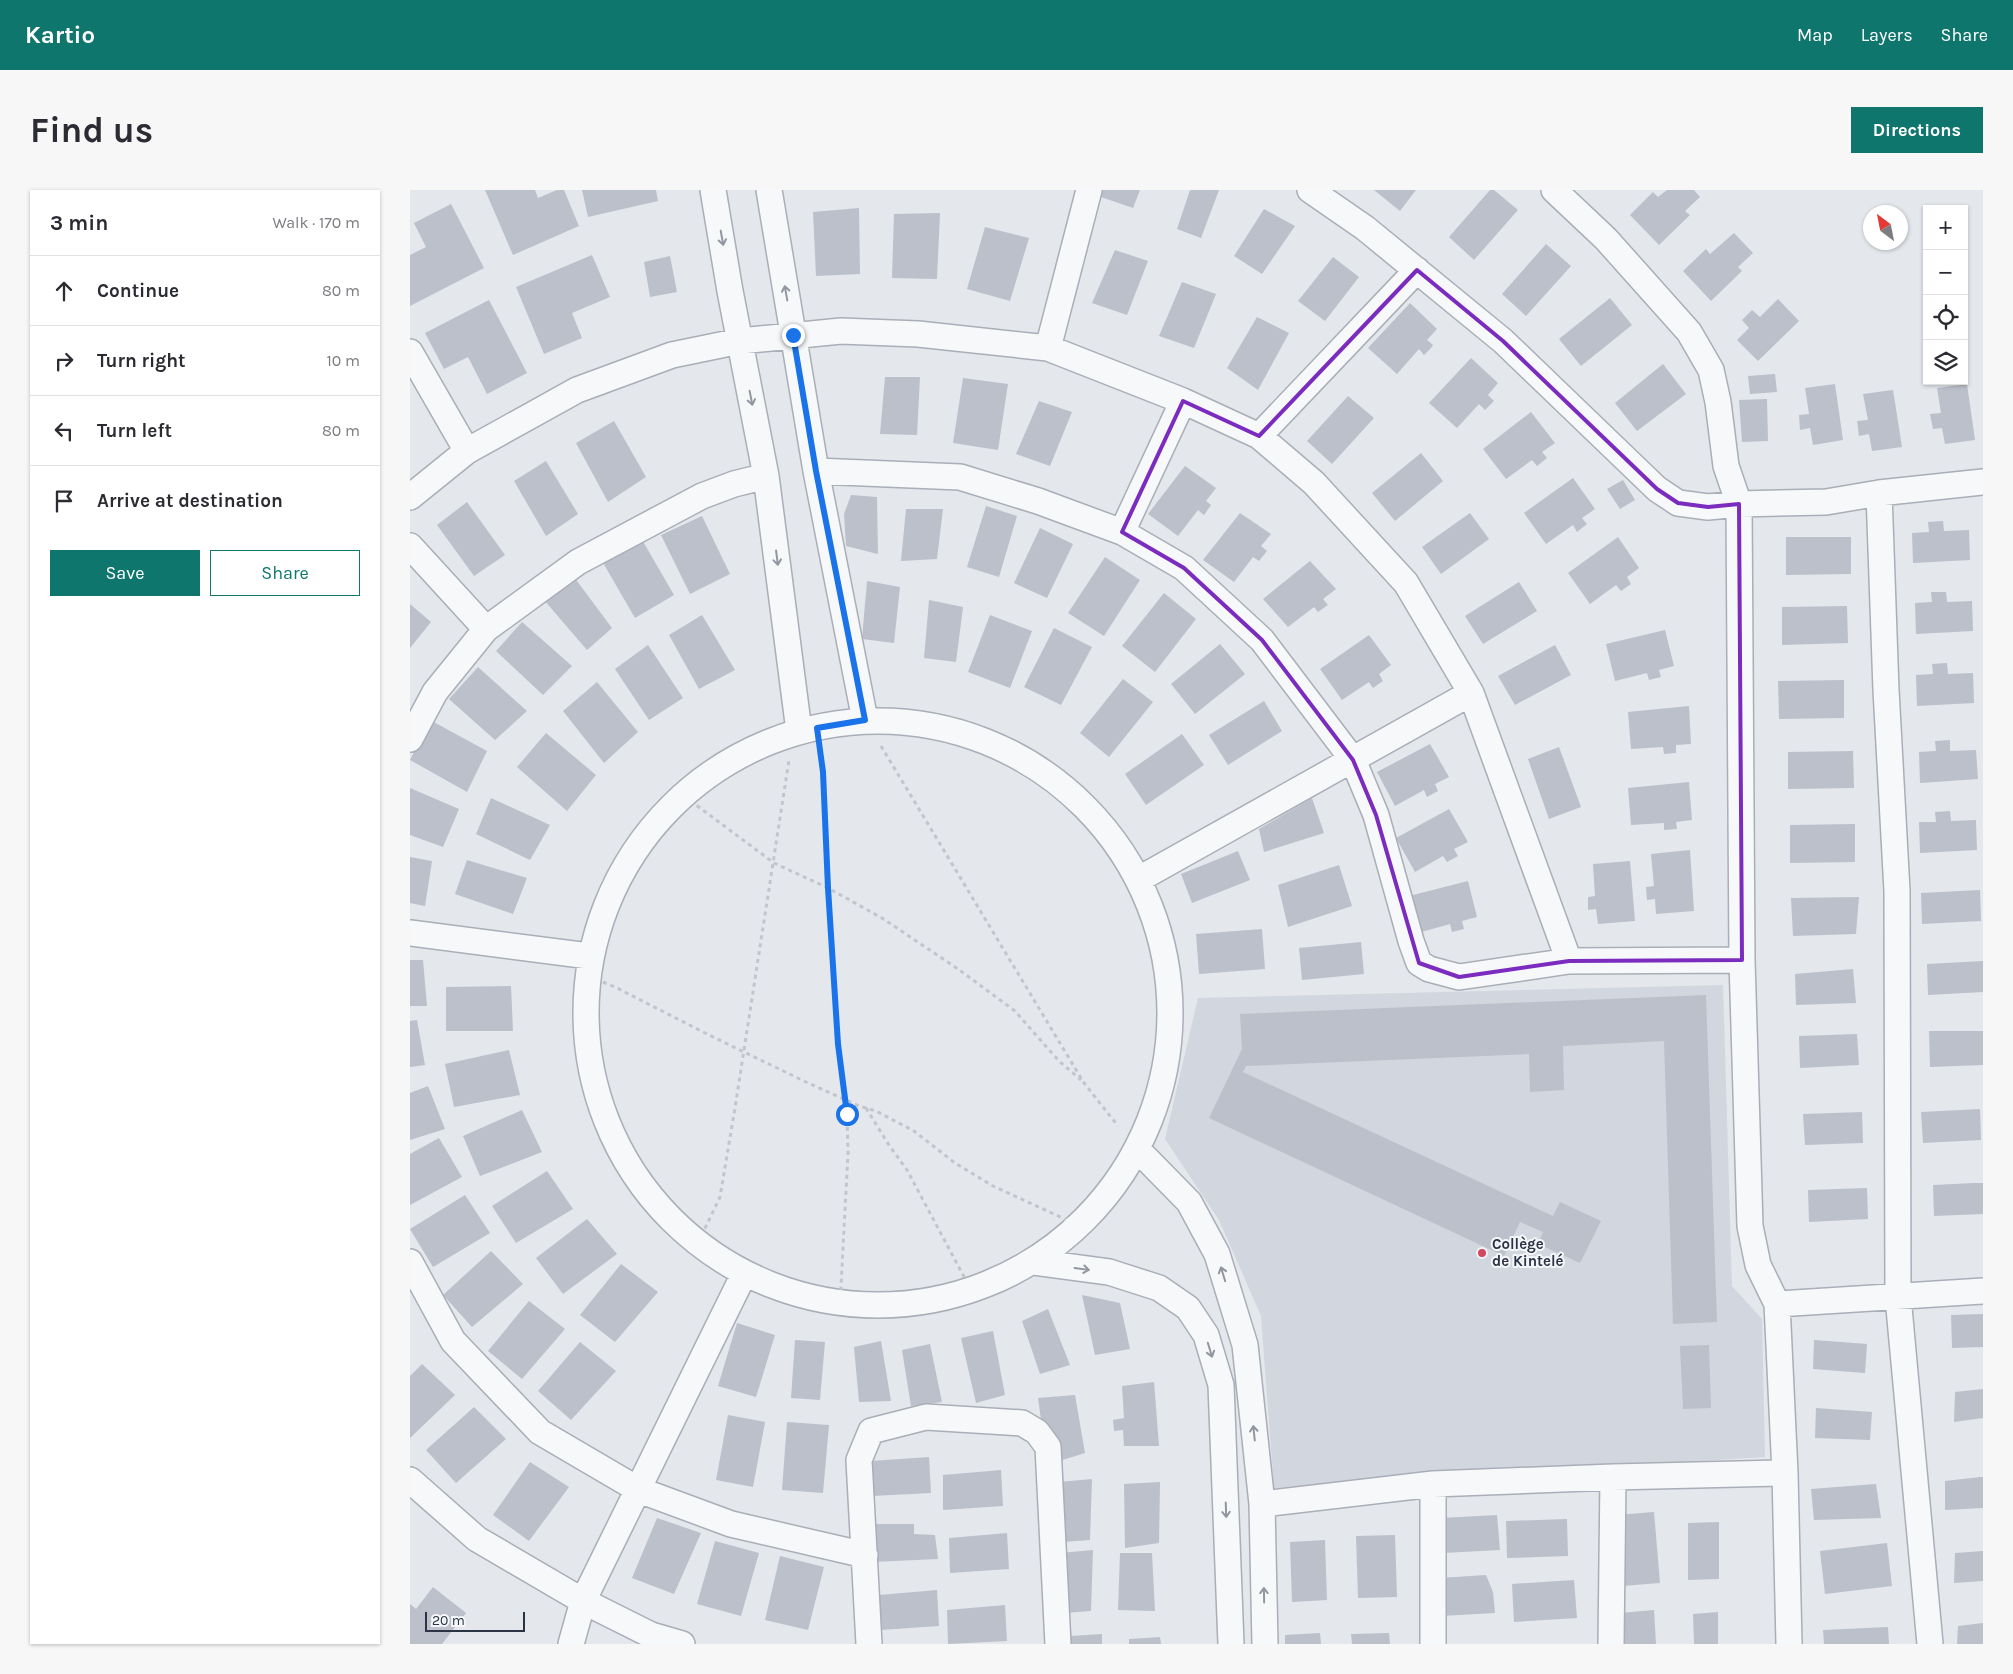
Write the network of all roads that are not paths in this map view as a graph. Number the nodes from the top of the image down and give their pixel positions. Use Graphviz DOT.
graph roads {
  1 [pos="713,190"];
  2 [pos="769,190"];
  3 [pos="1089,190"];
  4 [pos="1310,190"];
  5 [pos="1554,190"];
  6 [pos="1417,270"];
  7 [pos="793,335"];
  8 [pos="740,341"];
  9 [pos="1048,348"];
  10 [pos="410,352"];
  11 [pos="1183,401"];
  12 [pos="1259,436"];
  13 [pos="468,451"];
  14 [pos="816,471"];
  15 [pos="766,476"];
  16 [pos="1983,482"];
  17 [pos="1879,493"];
  18 [pos="410,497"];
  19 [pos="1739,504"];
  20 [pos="1122,532"];
  21 [pos="410,546"];
  22 [pos="486,629"];
  23 [pos="1470,693"];
  24 [pos="865,720"];
  25 [pos="799,732"];
  26 [pos="410,739"];
  27 [pos="1353,760"];
  28 [pos="1141,878"];
  29 [pos="410,933"];
  30 [pos="1742,960"];
  31 [pos="1569,961"];
  32 [pos="588,966"];
  33 [pos="1137,1150"];
  34 [pos="410,1262"];
  35 [pos="1034,1262"];
  36 [pos="743,1276"];
  37 [pos="1983,1291"];
  38 [pos="1898,1298"];
  39 [pos="1777,1304"];
  40 [pos="1785,1473"];
  41 [pos="1613,1476"];
  42 [pos="410,1480"];
  43 [pos="1433,1484"];
  44 [pos="639,1490"];
  45 [pos="1262,1504"];
  46 [pos="865,1555"];
  47 [pos="584,1602"];
  48 [pos="571,1644"];
  49 [pos="682,1644"];
  50 [pos="869,1644"];
  51 [pos="1058,1644"];
  52 [pos="1231,1644"];
  53 [pos="1265,1644"];
  54 [pos="1433,1644"];
  55 [pos="1611,1644"];
  56 [pos="1789,1644"];
  57 [pos="1930,1644"];
  1 -- 8 [label="street, one-way"];
  7 -- 2 [label="street, one-way"];
  3 -- 9 [label="street"];
  4 -- 6 [label="street"];
  5 -- 19 [label="street"];
  6 -- 12 [label="street"];
  6 -- 19 [label="street"];
  7 -- 8 [label="street"];
  7 -- 9 [label="street"];
  7 -- 14 [label="street"];
  8 -- 13 [label="street"];
  8 -- 15 [label="street, one-way"];
  9 -- 11 [label="street"];
  10 -- 13 [label="street"];
  11 -- 12 [label="street"];
  11 -- 20 [label="street"];
  12 -- 23 [label="street"];
  13 -- 18 [label="street"];
  14 -- 20 [label="street"];
  14 -- 24 [label="street"];
  15 -- 22 [label="street"];
  15 -- 25 [label="street, one-way"];
  16 -- 17 [label="street"];
  17 -- 19 [label="street"];
  17 -- 38 [label="street"];
  19 -- 30 [label="street"];
  20 -- 27 [label="street"];
  21 -- 22 [label="street"];
  22 -- 26 [label="street"];
  23 -- 27 [label="street"];
  23 -- 31 [label="street"];
  24 -- 25 [label="street"];
  24 -- 28 [label="street"];
  25 -- 32 [label="street"];
  27 -- 28 [label="street"];
  27 -- 31 [label="street"];
  28 -- 33 [label="street"];
  29 -- 32 [label="street"];
  30 -- 31 [label="street"];
  30 -- 39 [label="street"];
  32 -- 36 [label="street"];
  33 -- 35 [label="street"];
  45 -- 33 [label="street, one-way"];
  34 -- 44 [label="street"];
  35 -- 36 [label="street"];
  35 -- 52 [label="street, one-way"];
  36 -- 44 [label="street"];
  37 -- 38 [label="street"];
  38 -- 39 [label="street"];
  38 -- 57 [label="street"];
  39 -- 40 [label="street"];
  40 -- 41 [label="street"];
  40 -- 56 [label="street"];
  41 -- 43 [label="street"];
  41 -- 55 [label="street"];
  42 -- 47 [label="street"];
  43 -- 45 [label="street"];
  43 -- 54 [label="street"];
  44 -- 46 [label="street"];
  44 -- 47 [label="street"];
  53 -- 45 [label="street, one-way"];
  46 -- 50 [label="street"];
  46 -- 51 [label="street"];
  47 -- 48 [label="street"];
  47 -- 49 [label="street"];
}
